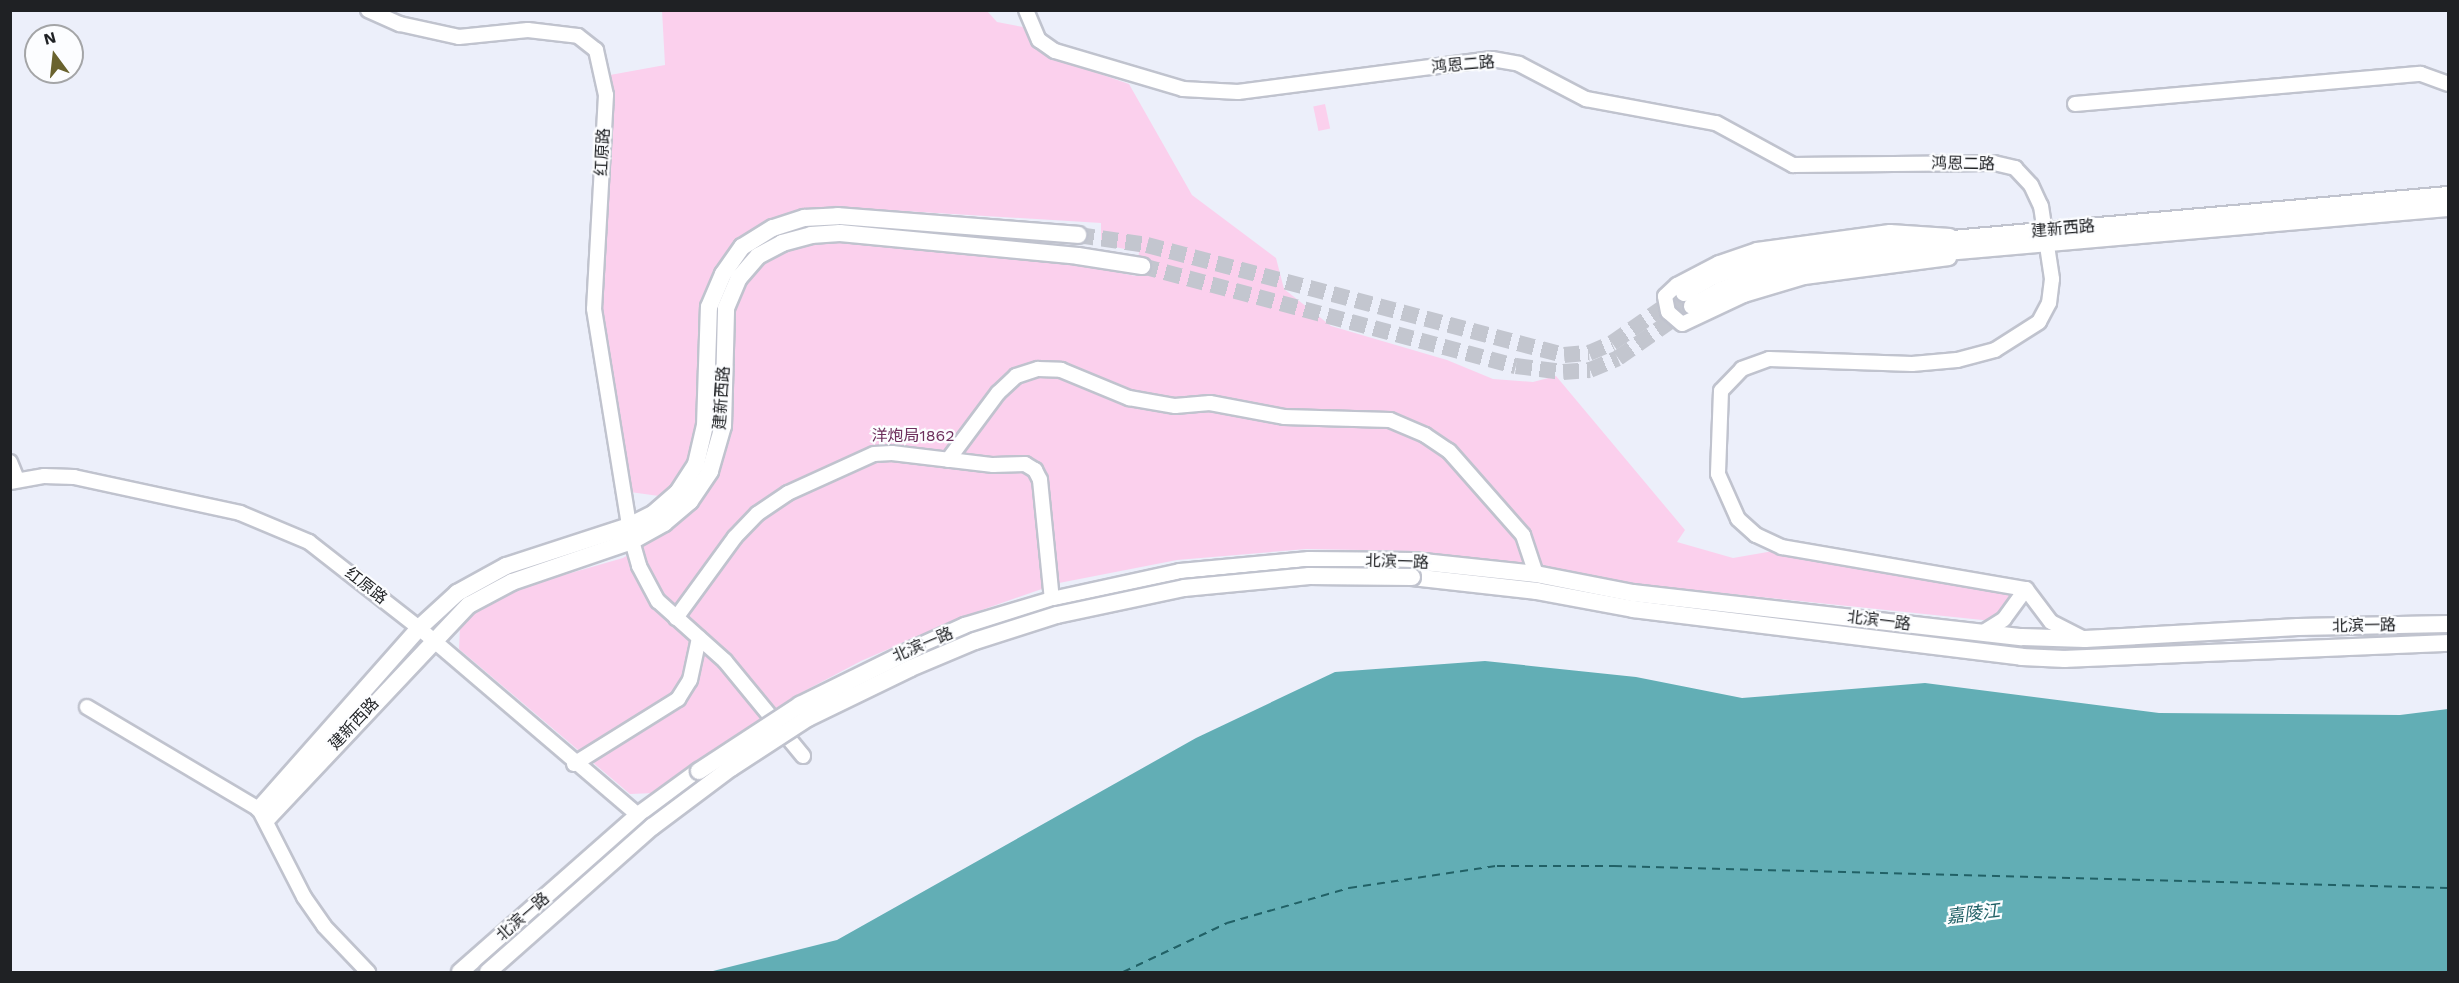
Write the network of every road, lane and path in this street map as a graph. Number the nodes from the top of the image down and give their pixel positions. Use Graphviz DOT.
graph roads {
  1 [pos="368,10"];
  2 [pos="1026,10"];
  3 [pos="2448,84"];
  4 [pos="2075,104"];
  5 [pos="2448,195"];
  6 [pos="2448,208"];
  7 [pos="1078,235"];
  8 [pos="2046,237"];
  9 [pos="1961,238"];
  10 [pos="1990,248"];
  11 [pos="1142,266"];
  12 [pos="948,460"];
  13 [pos="10,462"];
  14 [pos="13,482"];
  15 [pos="631,533"];
  16 [pos="1536,574"];
  17 [pos="2025,589"];
  18 [pos="1052,600"];
  19 [pos="676,618"];
  20 [pos="2448,624"];
  21 [pos="419,628"];
  22 [pos="1983,633"];
  23 [pos="699,638"];
  24 [pos="433,639"];
  25 [pos="2085,639"];
  26 [pos="2448,643"];
  27 [pos="87,707"];
  28 [pos="803,756"];
  29 [pos="574,764"];
  30 [pos="263,814"];
  31 [pos="638,816"];
  32 [pos="652,827"];
  33 [pos="368,972"];
  34 [pos="460,972"];
  35 [pos="488,972"];
  1 -- 15 [label="street, 红原路"];
  2 -- 8 [label="street, 鸿恩二路"];
  3 -- 4 [label="street"];
  5 -- 8 [label="main road, 建新西路"];
  6 -- 8 [label="main road, 建新西路"];
  7 -- 15 [label="main road, 建新西路"];
  8 -- 9 [label="main road, 建新西路"];
  8 -- 10 [label="main road, 建新西路"];
  8 -- 17 [label="street, 鸿恩二路"];
  9 -- 10 [label="main road, 建新西路"];
  9 -- 10 [label="street"];
  11 -- 15 [label="main road, 建新西路"];
  12 -- 16 [label="street"];
  12 -- 18 [label="street"];
  12 -- 19 [label="street"];
  13 -- 14 [label="street"];
  14 -- 21 [label="street, 红原路"];
  15 -- 19 [label="street, 红原路"];
  15 -- 21 [label="main road, 建新西路"];
  15 -- 24 [label="main road, 建新西路"];
  16 -- 18 [label="main road, 北滨一路"];
  16 -- 22 [label="main road, 北滨一路"];
  17 -- 22 [label="street"];
  17 -- 25 [label="street"];
  18 -- 31 [label="main road, 北滨一路, bridge"];
  19 -- 23 [label="street, 红原路"];
  20 -- 25 [label="main road, 北滨一路"];
  21 -- 24 [label="street, 红原路"];
  21 -- 30 [label="main road, 建新西路"];
  22 -- 25 [label="main road, 北滨一路"];
  23 -- 28 [label="street, 红原路"];
  23 -- 29 [label="street"];
  24 -- 29 [label="street, 红原路"];
  24 -- 30 [label="main road, 建新西路"];
  26 -- 32 [label="main road, 北滨一路, bridge"];
  27 -- 30 [label="street"];
  29 -- 31 [label="street, 红原路"];
  30 -- 33 [label="street"];
  31 -- 32 [label="street, 红原路"];
  31 -- 34 [label="main road, 北滨一路"];
  32 -- 35 [label="main road, 北滨一路, bridge"];
}
